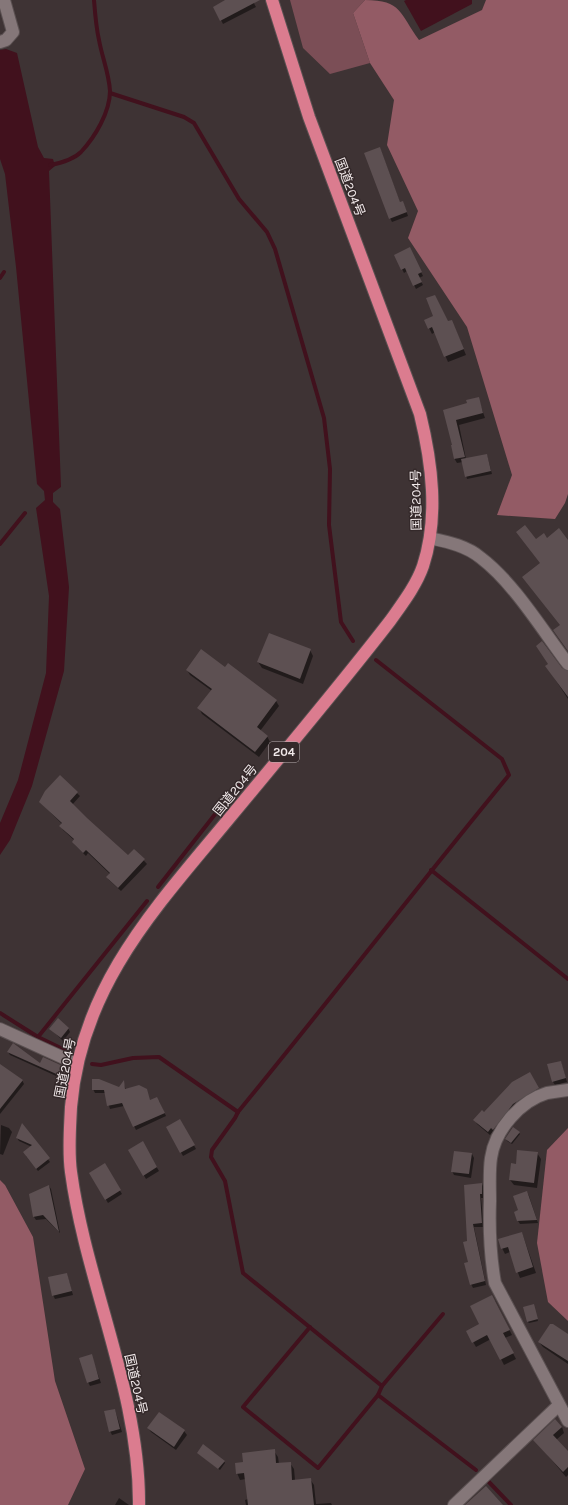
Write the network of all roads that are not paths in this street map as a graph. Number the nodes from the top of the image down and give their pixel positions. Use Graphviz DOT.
graph roads {
  1 [pos="4,0"];
  2 [pos="272,0"];
  3 [pos="0,42"];
  4 [pos="430,538"];
  5 [pos="568,664"];
  6 [pos="0,1029"];
  7 [pos="77,1064"];
  8 [pos="568,1090"];
  9 [pos="559,1405"];
  10 [pos="568,1421"];
  11 [pos="139,1505"];
  12 [pos="454,1505"];
  1 -- 3 [label="street"];
  2 -- 4 [label="highway, 国道204号 / 204"];
  4 -- 5 [label="street"];
  4 -- 7 [label="highway, 国道204号 / 204"];
  6 -- 7 [label="street"];
  7 -- 11 [label="highway, 国道204号 / 204"];
  8 -- 9 [label="street"];
  9 -- 10 [label="street"];
  9 -- 12 [label="street"];
}
